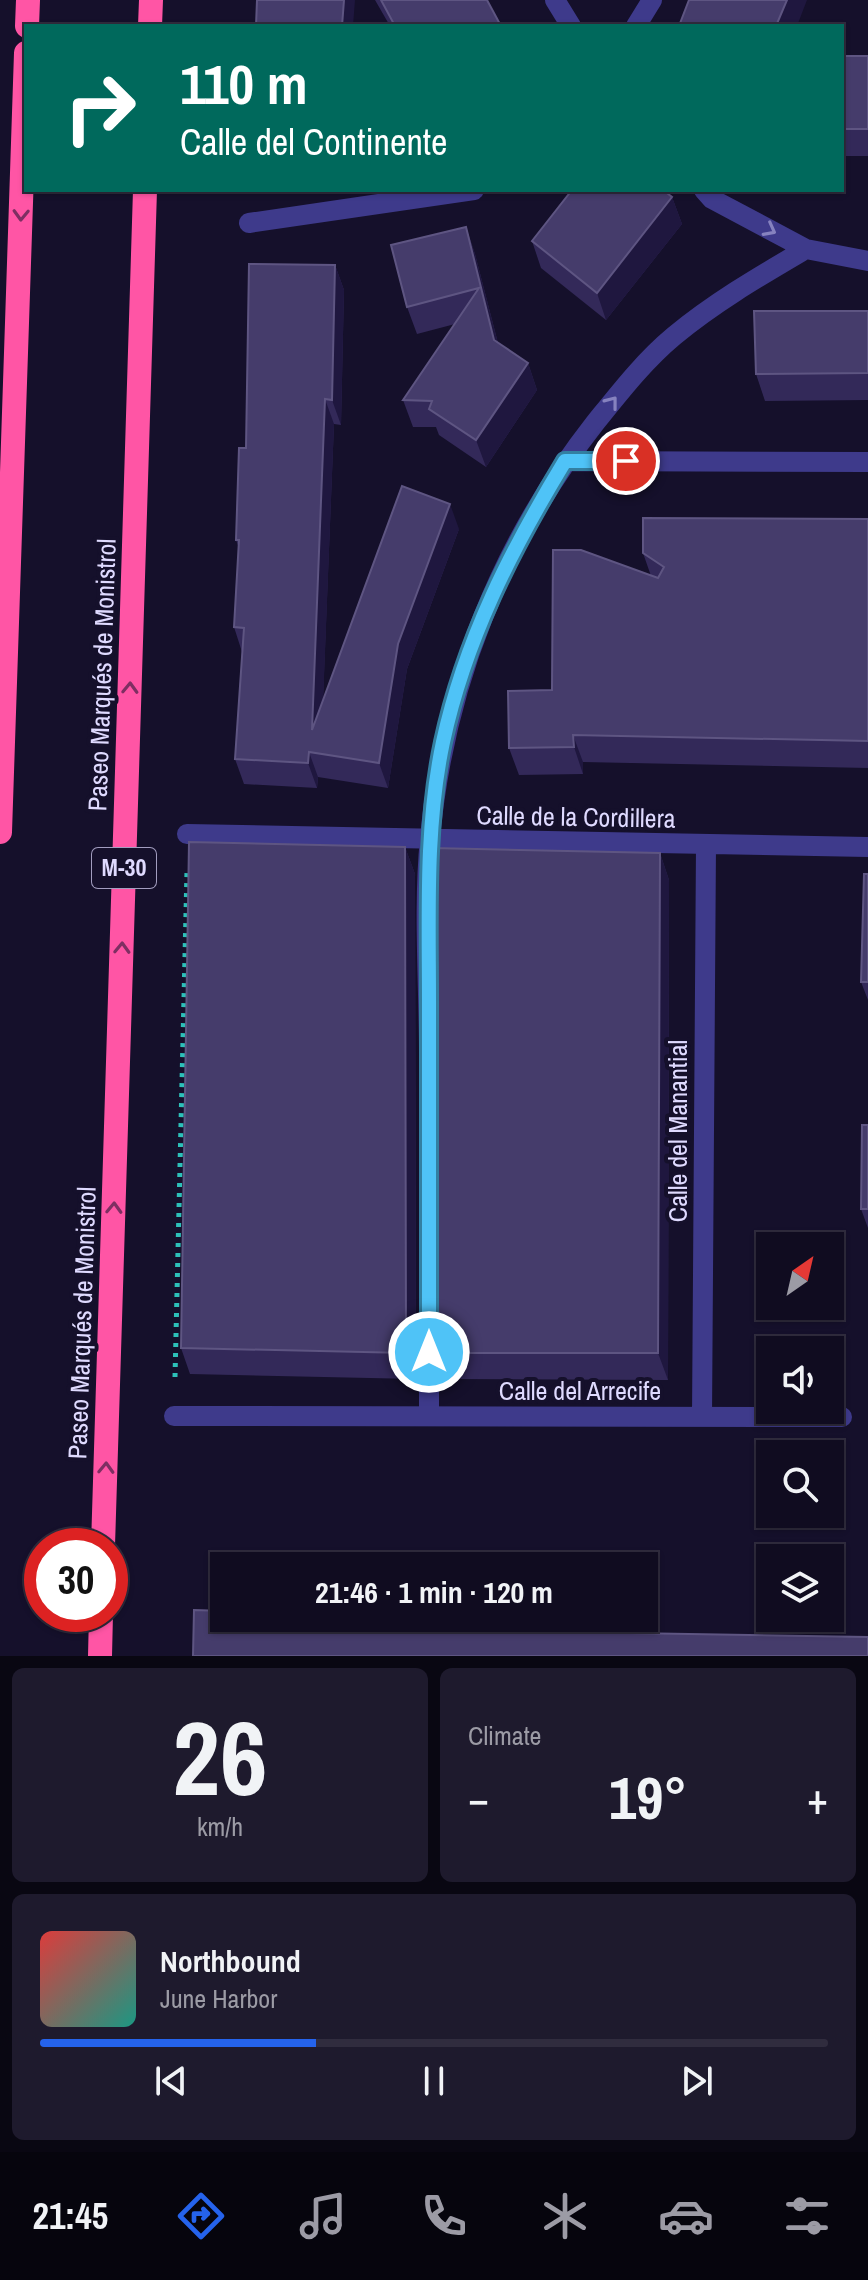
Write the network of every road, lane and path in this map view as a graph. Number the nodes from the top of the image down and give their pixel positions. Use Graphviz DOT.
graph roads {
  1 [pos="28,0"];
  2 [pos="151,0"];
  3 [pos="555,0"];
  4 [pos="652,0"];
  5 [pos="27,24"];
  6 [pos="150,24"];
  7 [pos="570,24"];
  8 [pos="637,24"];
  9 [pos="24,113"];
  10 [pos="145,192"];
  11 [pos="460,192"];
  12 [pos="706,192"];
  13 [pos="249,223"];
  14 [pos="806,249"];
  15 [pos="868,261"];
  16 [pos="565,461"];
  17 [pos="868,462"];
  18 [pos="0,832"];
  19 [pos="187,834"];
  20 [pos="429,840"];
  21 [pos="706,845"];
  22 [pos="868,847"];
  23 [pos="174,1416"];
  24 [pos="429,1416"];
  25 [pos="702,1417"];
  26 [pos="756,1417"];
  27 [pos="104,1528"];
  28 [pos="101,1632"];
  29 [pos="100,1656"];
  1 -- 5 [label="highway"];
  2 -- 6 [label="highway"];
  3 -- 7 [label="street"];
  4 -- 8 [label="street"];
  9 -- 18 [label="highway, one-way"];
  27 -- 10 [label="highway, Paseo Marqués de Monistrol / M-30, one-way"];
  11 -- 13 [label="street"];
  12 -- 14 [label="street, one-way"];
  14 -- 15 [label="street"];
  16 -- 14 [label="street, one-way"];
  16 -- 17 [label="street"];
  16 -- 20 [label="street"];
  19 -- 20 [label="street, Calle de la Cordillera"];
  19 -- 23 [label="path"];
  20 -- 21 [label="street, Calle de la Cordillera"];
  20 -- 24 [label="street"];
  21 -- 22 [label="street, Calle de la Cordillera"];
  21 -- 25 [label="street, Calle del Manantial"];
  23 -- 24 [label="street, Calle del Arrecife"];
  24 -- 25 [label="street, Calle del Arrecife"];
  25 -- 26 [label="street, Calle del Arrecife"];
  28 -- 29 [label="highway"];
}
